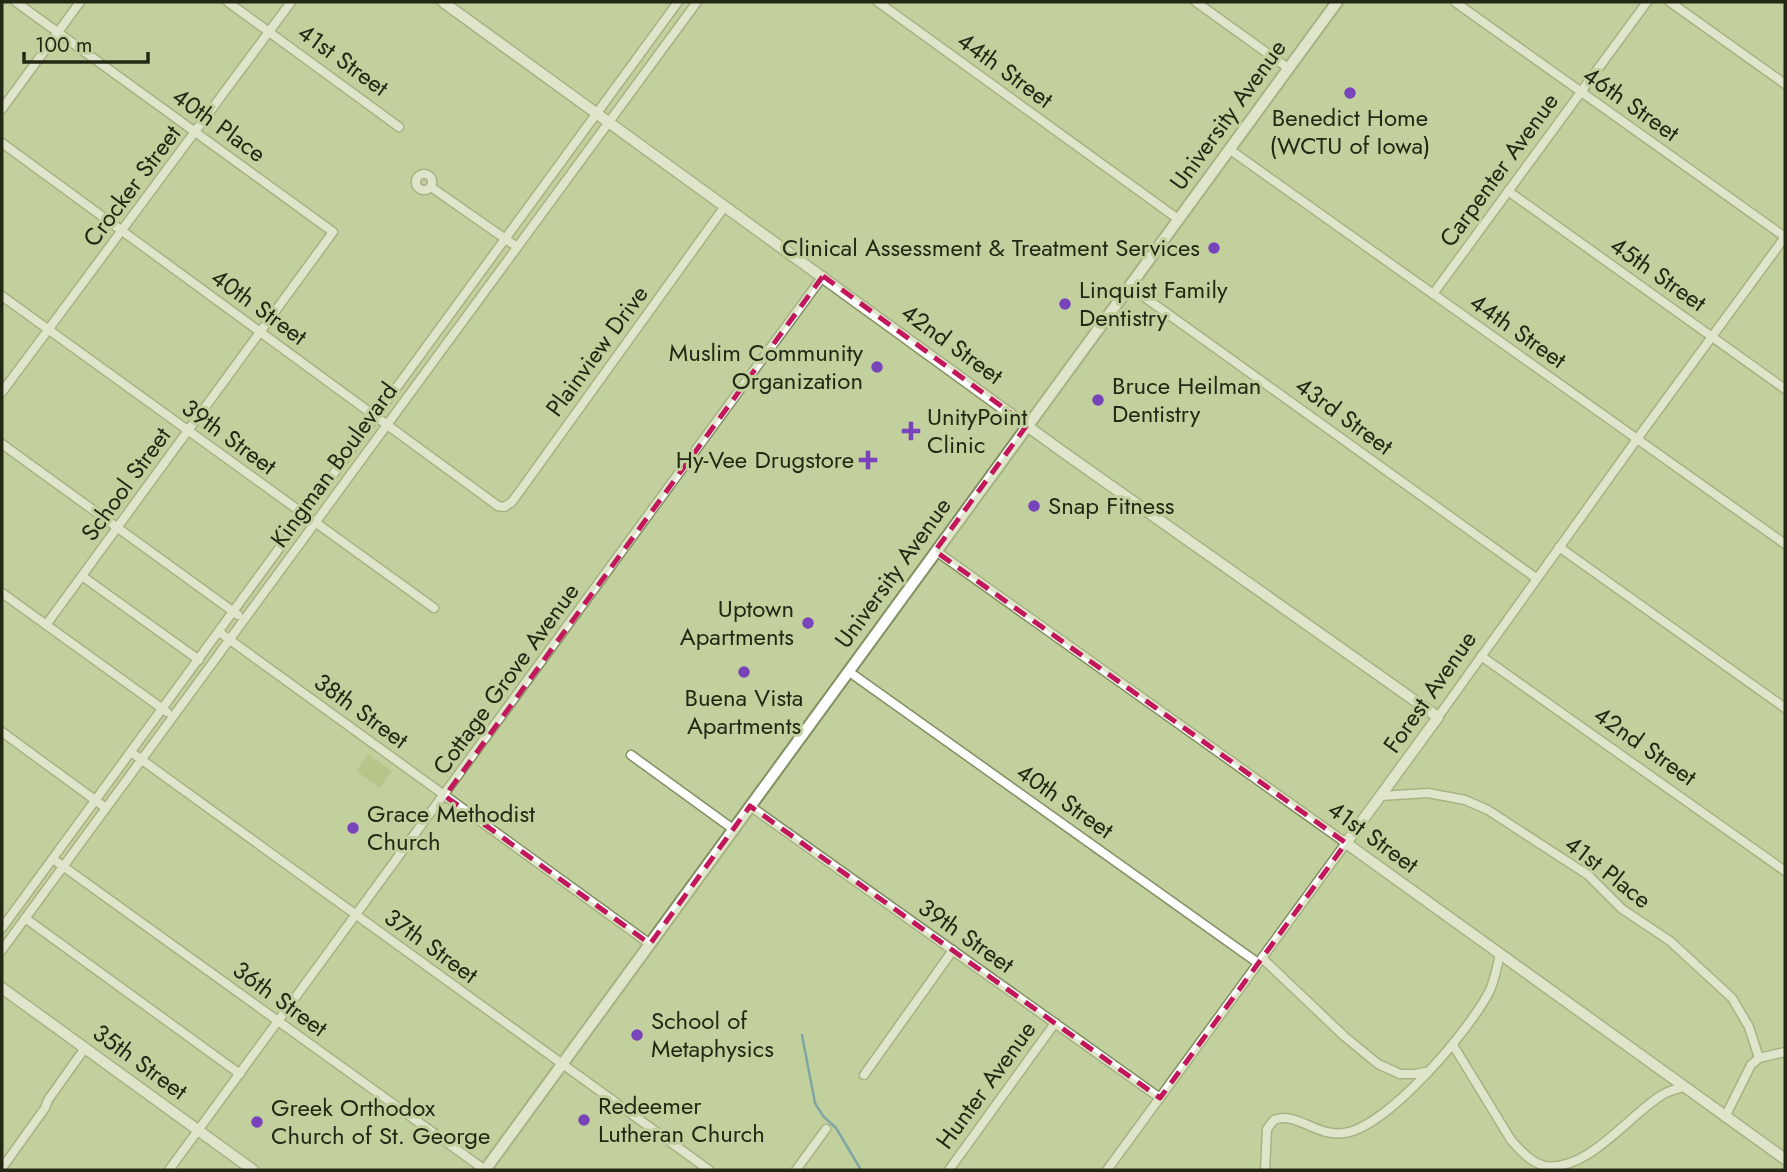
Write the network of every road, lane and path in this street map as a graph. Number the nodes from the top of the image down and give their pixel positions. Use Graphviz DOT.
graph roads {
  1 [pos="16,2"];
  2 [pos="80,2"];
  3 [pos="228,2"];
  4 [pos="291,2"];
  5 [pos="443,2"];
  6 [pos="678,2"];
  7 [pos="697,2"];
  8 [pos="877,2"];
  9 [pos="1196,2"];
  10 [pos="1337,2"];
  11 [pos="1455,2"];
  12 [pos="1647,2"];
  13 [pos="1670,2"];
  14 [pos="57,32"];
  15 [pos="269,32"];
  16 [pos="1288,68"];
  17 [pos="1785,84"];
  18 [pos="1581,91"];
  19 [pos="2,109"];
  20 [pos="597,113"];
  21 [pos="609,121"];
  22 [pos="399,127"];
  23 [pos="196,132"];
  24 [pos="2,143"];
  25 [pos="1229,149"];
  26 [pos="431,187"];
  27 [pos="1508,191"];
  28 [pos="725,206"];
  29 [pos="1178,219"];
  30 [pos="331,230"];
  31 [pos="122,231"];
  32 [pos="1785,237"];
  33 [pos="505,239"];
  34 [pos="517,247"];
  35 [pos="823,276"];
  36 [pos="1129,286"];
  37 [pos="1433,294"];
  38 [pos="2,296"];
  39 [pos="48,330"];
  40 [pos="261,332"];
  41 [pos="1712,336"];
  42 [pos="1785,389"];
  43 [pos="2,392"];
  44 [pos="375,416"];
  45 [pos="387,425"];
  46 [pos="1027,425"];
  47 [pos="188,431"];
  48 [pos="1637,439"];
  49 [pos="2,444"];
  50 [pos="494,503"];
  51 [pos="304,514"];
  52 [pos="316,523"];
  53 [pos="117,528"];
  54 [pos="1785,544"];
  55 [pos="1559,547"];
  56 [pos="936,551"];
  57 [pos="82,576"];
  58 [pos="1536,578"];
  59 [pos="2,593"];
  60 [pos="434,608"];
  61 [pos="233,612"];
  62 [pos="244,620"];
  63 [pos="46,625"];
  64 [pos="219,632"];
  65 [pos="229,639"];
  66 [pos="1481,656"];
  67 [pos="199,660"];
  68 [pos="848,671"];
  69 [pos="1785,708"];
  70 [pos="162,709"];
  71 [pos="173,717"];
  72 [pos="1438,717"];
  73 [pos="2,732"];
  74 [pos="131,752"];
  75 [pos="631,755"];
  76 [pos="141,760"];
  77 [pos="445,796"];
  78 [pos="1380,796"];
  79 [pos="96,800"];
  80 [pos="750,806"];
  81 [pos="106,808"];
  82 [pos="733,829"];
  83 [pos="1346,843"];
  84 [pos="52,859"];
  85 [pos="63,866"];
  86 [pos="1785,872"];
  87 [pos="357,915"];
  88 [pos="25,918"];
  89 [pos="2,928"];
  90 [pos="650,944"];
  91 [pos="2,950"];
  92 [pos="953,950"];
  93 [pos="1500,954"];
  94 [pos="1260,960"];
  95 [pos="2,988"];
  96 [pos="278,1021"];
  97 [pos="1055,1023"];
  98 [pos="1453,1045"];
  99 [pos="85,1048"];
  100 [pos="1785,1052"];
  101 [pos="1759,1058"];
  102 [pos="562,1064"];
  103 [pos="1427,1071"];
  104 [pos="240,1074"];
  105 [pos="864,1074"];
  106 [pos="1683,1087"];
  107 [pos="1160,1098"];
  108 [pos="1725,1117"];
  109 [pos="826,1129"];
  110 [pos="198,1130"];
  111 [pos="1785,1159"];
  112 [pos="1539,1167"];
  113 [pos="2,1168"];
  114 [pos="1554,1169"];
  115 [pos="169,1170"];
  116 [pos="253,1170"];
  117 [pos="485,1170"];
  118 [pos="709,1170"];
  119 [pos="796,1170"];
  120 [pos="948,1170"];
  121 [pos="1107,1170"];
  122 [pos="1265,1170"];
  1 -- 14 [label="street, 40th Place"];
  2 -- 14 [label="street"];
  3 -- 15 [label="street, 41st Street"];
  4 -- 15 [label="street, Crocker Street"];
  5 -- 20 [label="street, 42nd Street"];
  6 -- 20 [label="street, Kingman Boulevard"];
  7 -- 21 [label="street, Kingman Boulevard"];
  8 -- 29 [label="street, 44th Street"];
  9 -- 16 [label="street"];
  10 -- 16 [label="main road, University Avenue"];
  11 -- 18 [label="street, 46th Street"];
  12 -- 18 [label="street, Carpenter Avenue"];
  13 -- 17 [label="street"];
  14 -- 19 [label="street"];
  14 -- 23 [label="street, 40th Place"];
  15 -- 22 [label="street, 41st Street"];
  15 -- 23 [label="street, Crocker Street"];
  16 -- 25 [label="main road, University Avenue"];
  18 -- 27 [label="street, Carpenter Avenue"];
  18 -- 32 [label="street, 46th Street"];
  20 -- 21 [label="street, 42nd Street"];
  20 -- 33 [label="street, Kingman Boulevard"];
  21 -- 28 [label="street, 42nd Street"];
  21 -- 34 [label="street, Kingman Boulevard"];
  23 -- 30 [label="street, 40th Place"];
  23 -- 31 [label="street, Crocker Street"];
  24 -- 31 [label="street, 40th Street"];
  25 -- 29 [label="main road, University Avenue"];
  25 -- 37 [label="street, 44th Street"];
  26 -- 33 [label="street"];
  27 -- 37 [label="street, Carpenter Avenue"];
  27 -- 41 [label="street, 45th Street"];
  28 -- 35 [label="street, 42nd Street"];
  28 -- 50 [label="street, Plainview Drive"];
  29 -- 36 [label="main road, University Avenue"];
  30 -- 40 [label="street, School Street"];
  31 -- 39 [label="street, Crocker Street"];
  31 -- 40 [label="street, 40th Street"];
  32 -- 41 [label="street, Forest Avenue"];
  33 -- 34 [label="street"];
  33 -- 44 [label="street, Kingman Boulevard"];
  34 -- 45 [label="street, Kingman Boulevard"];
  35 -- 46 [label="street, 42nd Street"];
  35 -- 77 [label="street, Cottage Grove Avenue"];
  36 -- 46 [label="main road, University Avenue"];
  36 -- 58 [label="street, 43rd Street"];
  37 -- 48 [label="street, 44th Street"];
  38 -- 39 [label="street, 39th Street"];
  39 -- 43 [label="street, Crocker Street"];
  39 -- 47 [label="street, 39th Street"];
  40 -- 44 [label="street, 40th Street"];
  40 -- 47 [label="street, School Street"];
  41 -- 42 [label="street, 45th Street"];
  41 -- 48 [label="street, Forest Avenue"];
  44 -- 45 [label="street, 40th Street"];
  44 -- 51 [label="street, Kingman Boulevard"];
  45 -- 50 [label="street, 40th Street"];
  45 -- 52 [label="street, Kingman Boulevard"];
  46 -- 56 [label="main road, University Avenue"];
  46 -- 72 [label="street, 42nd Street"];
  47 -- 51 [label="street, 39th Street"];
  47 -- 53 [label="street, School Street"];
  48 -- 54 [label="street, 44th Street"];
  48 -- 55 [label="street, Forest Avenue"];
  49 -- 53 [label="street"];
  51 -- 52 [label="street, 39th Street"];
  51 -- 61 [label="street, Kingman Boulevard"];
  52 -- 60 [label="street, 39th Street"];
  52 -- 62 [label="street, Kingman Boulevard"];
  53 -- 57 [label="street, School Street"];
  53 -- 61 [label="street"];
  55 -- 58 [label="street, Forest Avenue"];
  55 -- 69 [label="street"];
  56 -- 68 [label="main road, University Avenue"];
  56 -- 83 [label="street, 41st Street"];
  57 -- 63 [label="street, School Street"];
  57 -- 67 [label="street"];
  58 -- 66 [label="street, Forest Avenue"];
  59 -- 63 [label="street"];
  61 -- 62 [label="street"];
  61 -- 64 [label="street, Kingman Boulevard"];
  62 -- 65 [label="street, Kingman Boulevard"];
  63 -- 70 [label="street"];
  64 -- 65 [label="street, 38th Street"];
  64 -- 67 [label="street, Kingman Boulevard"];
  65 -- 71 [label="street, Kingman Boulevard"];
  65 -- 77 [label="street, 38th Street"];
  66 -- 72 [label="street, Forest Avenue"];
  66 -- 86 [label="street, 42nd Street"];
  67 -- 70 [label="street, Kingman Boulevard"];
  68 -- 80 [label="main road, University Avenue"];
  68 -- 94 [label="street, 40th Street"];
  70 -- 71 [label="street"];
  70 -- 74 [label="street, Kingman Boulevard"];
  71 -- 76 [label="street, Kingman Boulevard"];
  72 -- 78 [label="street, Forest Avenue"];
  73 -- 79 [label="street"];
  74 -- 76 [label="street, 37th Street"];
  74 -- 79 [label="street, Kingman Boulevard"];
  75 -- 82 [label="street"];
  76 -- 81 [label="street, Kingman Boulevard"];
  76 -- 87 [label="street, 37th Street"];
  77 -- 87 [label="street, Cottage Grove Avenue"];
  77 -- 90 [label="street, 38th Street"];
  78 -- 83 [label="street, Forest Avenue"];
  78 -- 101 [label="street, 41st Place"];
  79 -- 81 [label="street"];
  79 -- 84 [label="street, Kingman Boulevard"];
  80 -- 82 [label="main road, University Avenue"];
  80 -- 92 [label="street, 39th Street"];
  81 -- 85 [label="street, Kingman Boulevard"];
  82 -- 90 [label="main road, University Avenue"];
  83 -- 93 [label="street, 41st Street"];
  83 -- 94 [label="street, Forest Avenue"];
  84 -- 85 [label="street, 36th Street"];
  84 -- 89 [label="street, Kingman Boulevard"];
  85 -- 88 [label="street, Kingman Boulevard"];
  85 -- 96 [label="street, 36th Street"];
  87 -- 96 [label="street, Cottage Grove Avenue"];
  87 -- 102 [label="street, 37th Street"];
  88 -- 91 [label="street, Kingman Boulevard"];
  88 -- 104 [label="street"];
  90 -- 102 [label="main road, University Avenue"];
  92 -- 97 [label="street, 39th Street"];
  92 -- 105 [label="street"];
  93 -- 98 [label="street"];
  93 -- 106 [label="street, 41st Street"];
  94 -- 103 [label="street, 40th Street"];
  94 -- 107 [label="street, Forest Avenue"];
  95 -- 99 [label="street, 35th Street"];
  96 -- 104 [label="street, Cottage Grove Avenue"];
  96 -- 117 [label="street, 36th Street"];
  97 -- 107 [label="street, 39th Street"];
  97 -- 120 [label="street, Hunter Avenue"];
  98 -- 103 [label="street"];
  98 -- 112 [label="street"];
  99 -- 110 [label="street, 35th Street"];
  99 -- 113 [label="street"];
  100 -- 101 [label="street"];
  101 -- 108 [label="street"];
  102 -- 117 [label="main road, University Avenue"];
  102 -- 118 [label="street, 37th Street"];
  103 -- 122 [label="street"];
  104 -- 110 [label="street, Cottage Grove Avenue"];
  106 -- 108 [label="street, 41st Street"];
  106 -- 114 [label="street"];
  107 -- 121 [label="street, Forest Avenue"];
  108 -- 111 [label="street, 41st Street"];
  109 -- 119 [label="street"];
  110 -- 115 [label="street, Cottage Grove Avenue"];
  110 -- 116 [label="street, 35th Street"];
  112 -- 114 [label="street"];
}
